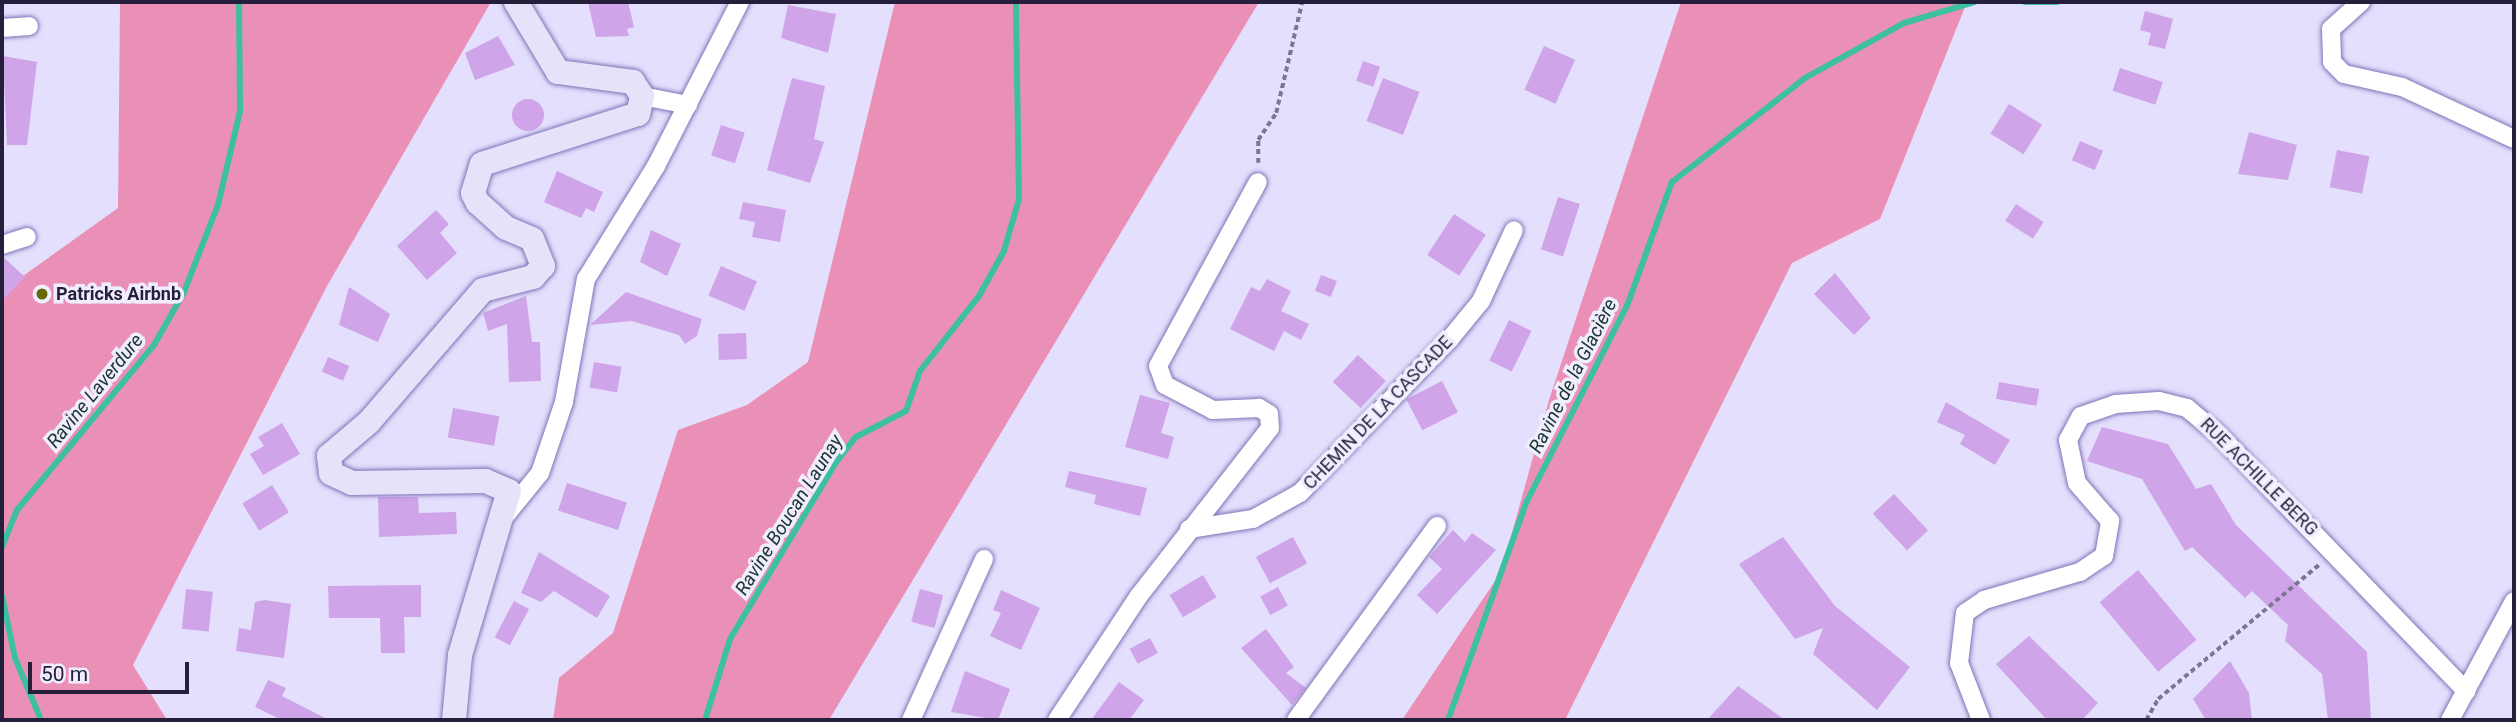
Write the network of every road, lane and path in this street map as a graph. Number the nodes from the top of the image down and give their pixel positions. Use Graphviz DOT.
graph roads {
  1 [pos="516,2"];
  2 [pos="740,2"];
  3 [pos="1302,2"];
  4 [pos="2361,2"];
  5 [pos="29,26"];
  6 [pos="2,28"];
  7 [pos="642,96"];
  8 [pos="688,105"];
  9 [pos="2514,139"];
  10 [pos="1258,182"];
  11 [pos="1514,230"];
  12 [pos="27,237"];
  13 [pos="2,245"];
  14 [pos="505,516"];
  15 [pos="1437,526"];
  16 [pos="1189,529"];
  17 [pos="2334,552"];
  18 [pos="984,559"];
  19 [pos="2514,601"];
  20 [pos="2466,691"];
  21 [pos="454,720"];
  22 [pos="911,720"];
  23 [pos="1057,720"];
  24 [pos="1296,720"];
  25 [pos="1981,720"];
  26 [pos="2146,720"];
  27 [pos="2450,720"];
  1 -- 7 [label="main road"];
  2 -- 8 [label="street"];
  3 -- 10 [label="path"];
  4 -- 9 [label="street"];
  5 -- 6 [label="street"];
  7 -- 8 [label="street"];
  7 -- 14 [label="main road"];
  8 -- 14 [label="street"];
  10 -- 16 [label="street"];
  11 -- 16 [label="street, CHEMIN DE LA CASCADE"];
  12 -- 13 [label="street"];
  14 -- 21 [label="main road"];
  15 -- 24 [label="street"];
  16 -- 23 [label="street"];
  17 -- 20 [label="street, RUE ACHILLE BERG"];
  17 -- 25 [label="street, RUE ACHILLE BERG"];
  17 -- 26 [label="path"];
  18 -- 22 [label="street"];
  19 -- 20 [label="street"];
  20 -- 27 [label="street"];
}
